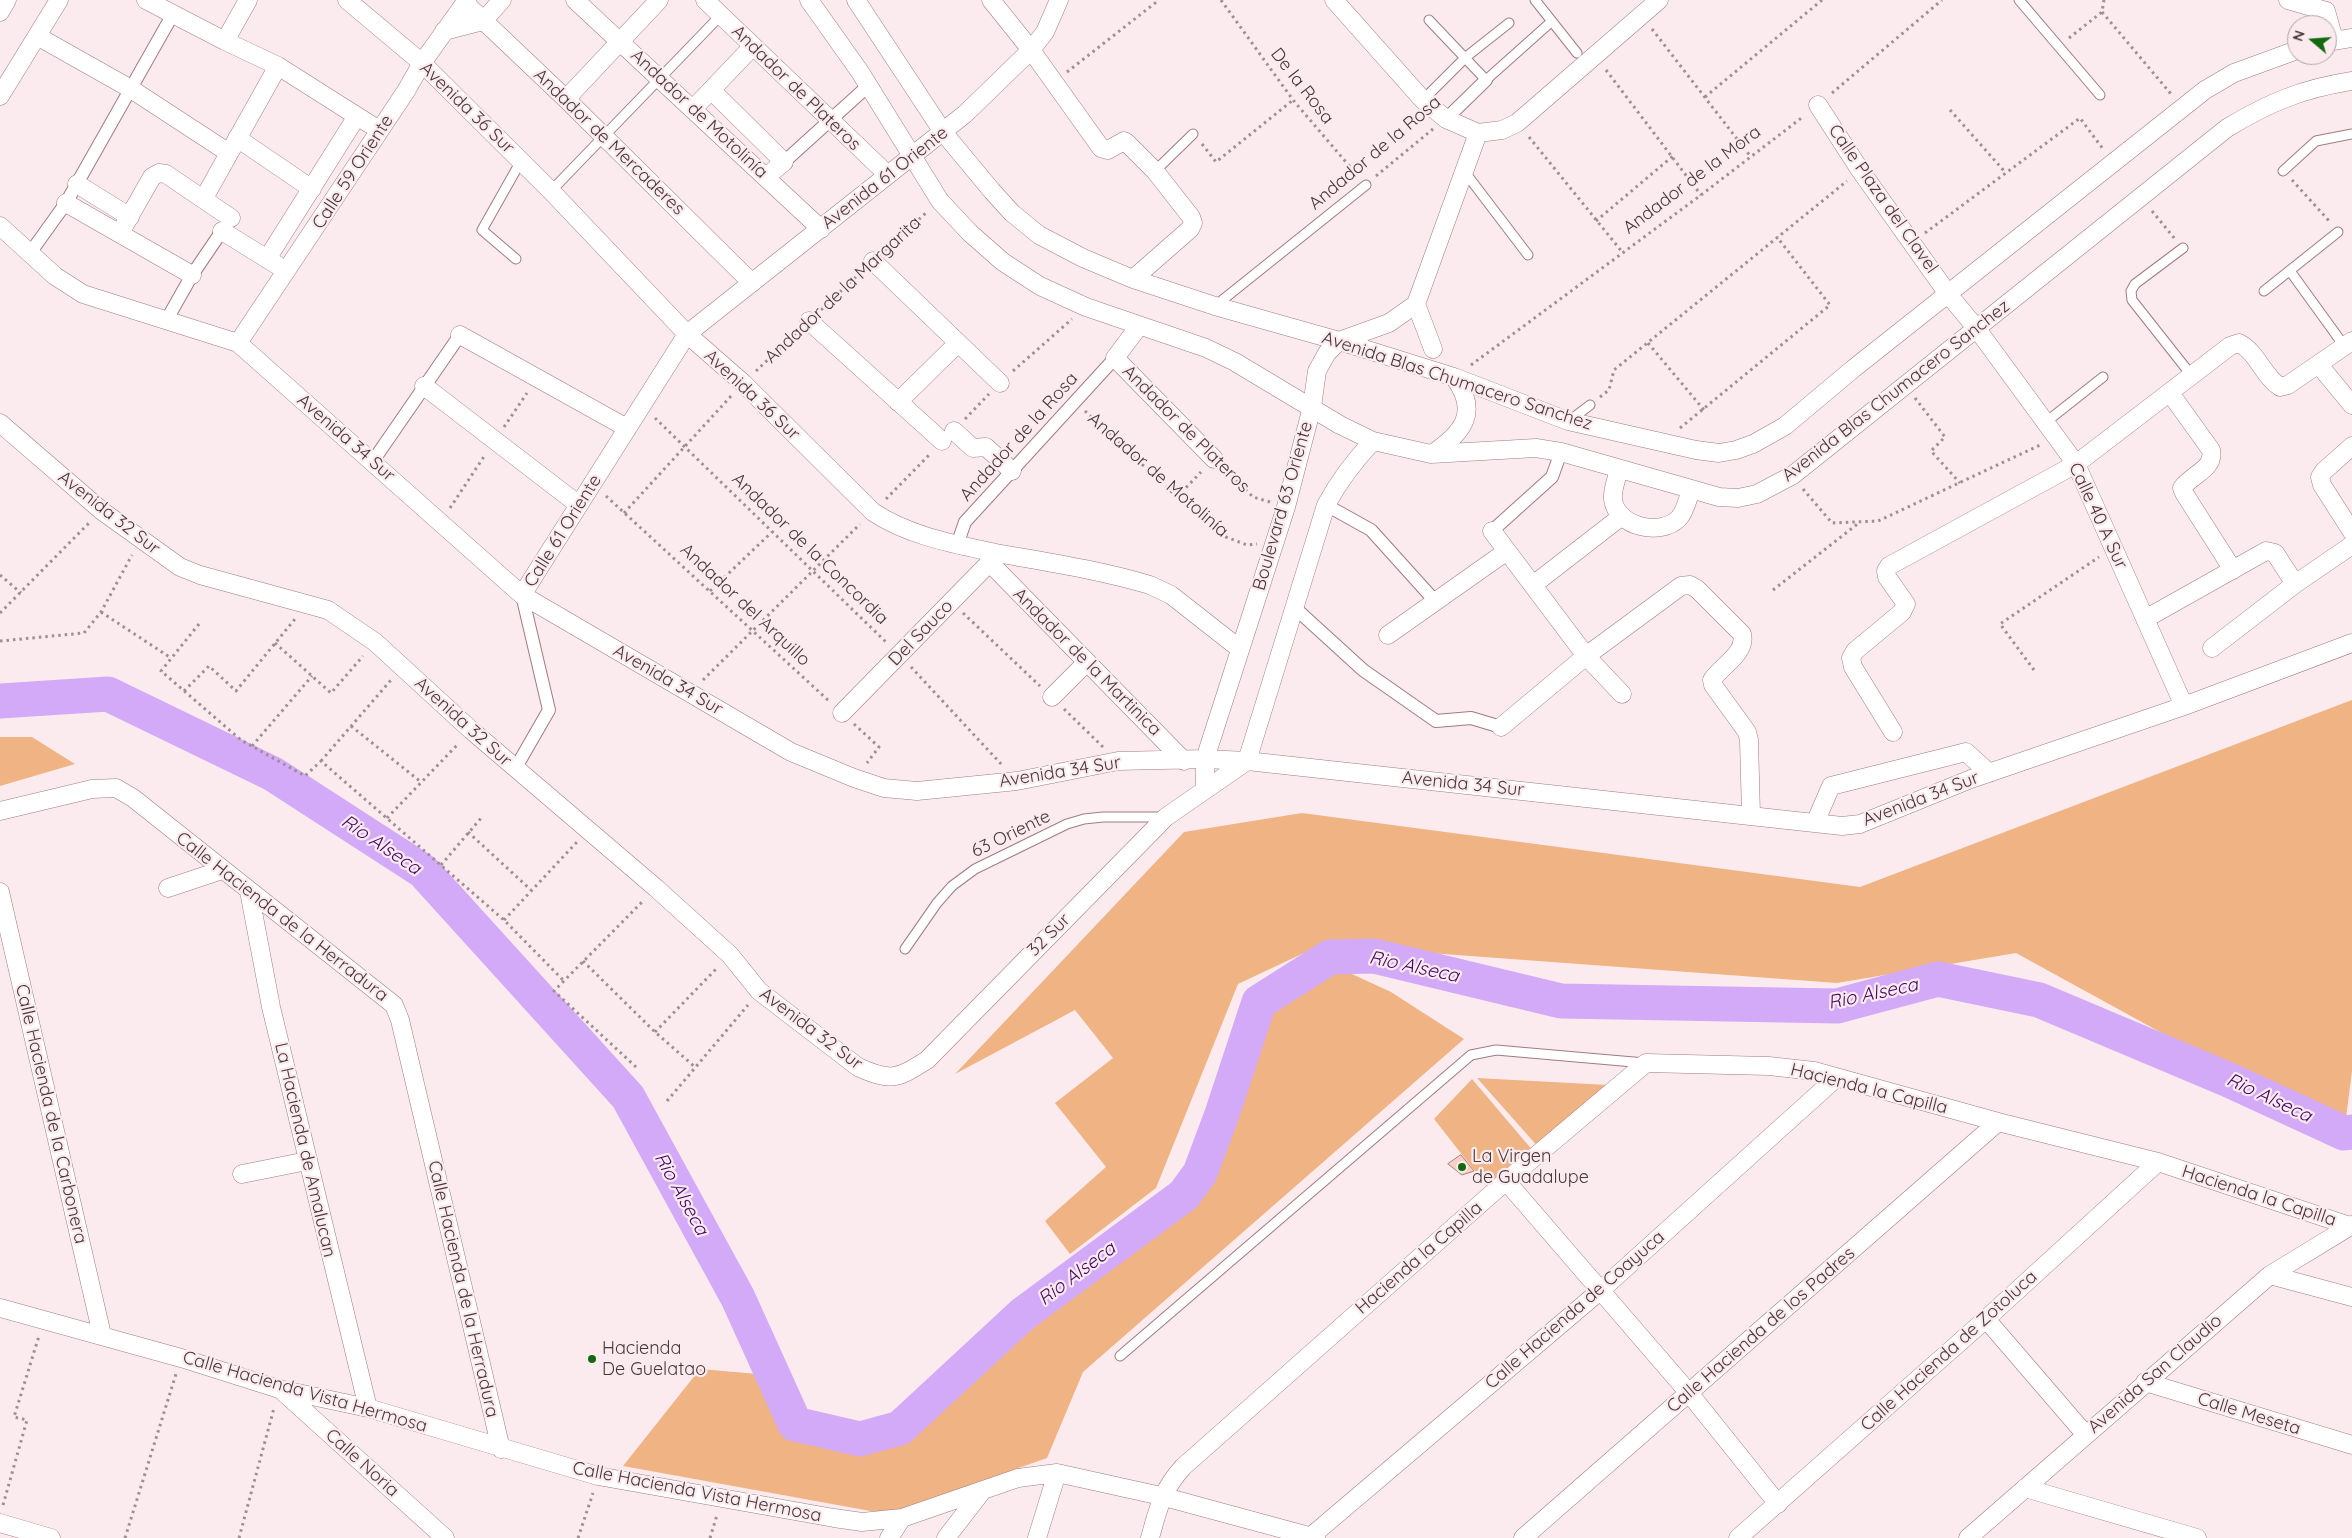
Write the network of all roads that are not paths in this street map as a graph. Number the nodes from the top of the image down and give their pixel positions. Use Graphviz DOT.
graph roads {
  1 [pos="7,0"];
  2 [pos="59,0"];
  3 [pos="146,0"];
  4 [pos="248,0"];
  5 [pos="347,0"];
  6 [pos="502,0"];
  7 [pos="575,0"];
  8 [pos="658,0"];
  9 [pos="705,0"];
  10 [pos="809,0"];
  11 [pos="856,0"];
  12 [pos="991,0"];
  13 [pos="1059,0"];
  14 [pos="1535,0"];
  15 [pos="1659,0"];
  16 [pos="2019,0"];
  17 [pos="2288,0"];
  18 [pos="466,2"];
  19 [pos="1339,2"];
  20 [pos="2329,5"];
  21 [pos="0,12"];
  22 [pos="174,14"];
  23 [pos="721,15"];
  24 [pos="1429,20"];
  25 [pos="484,21"];
  26 [pos="1551,22"];
  27 [pos="1509,23"];
  28 [pos="444,31"];
  29 [pos="37,36"];
  30 [pos="2352,38"];
  31 [pos="2337,40"];
  32 [pos="224,41"];
  33 [pos="621,41"];
  34 [pos="753,46"];
  35 [pos="1031,50"];
  36 [pos="1576,54"];
  37 [pos="2287,54"];
  38 [pos="1466,57"];
  39 [pos="422,63"];
  40 [pos="278,66"];
  41 [pos="6,73"];
  42 [pos="660,78"];
  43 [pos="1486,80"];
  44 [pos="2352,81"];
  45 [pos="869,85"];
  46 [pos="131,89"];
  47 [pos="711,90"];
  48 [pos="2100,95"];
  49 [pos="0,96"];
  50 [pos="566,99"];
  51 [pos="1423,100"];
  52 [pos="1818,105"];
  53 [pos="693,109"];
  54 [pos="357,116"];
  55 [pos="1446,118"];
  56 [pos="830,120"];
  57 [pos="379,130"];
  58 [pos="943,132"];
  59 [pos="1478,133"];
  60 [pos="1193,134"];
  61 [pos="2352,134"];
  62 [pos="604,136"];
  63 [pos="233,145"];
  64 [pos="912,156"];
  65 [pos="521,161"];
  66 [pos="784,162"];
  67 [pos="2283,170"];
  68 [pos="1155,171"];
  69 [pos="1464,171"];
  70 [pos="888,175"];
  71 [pos="766,177"];
  72 [pos="76,184"];
  73 [pos="1366,185"];
  74 [pos="312,189"];
  75 [pos="551,191"];
  76 [pos="204,198"];
  77 [pos="66,203"];
  78 [pos="130,216"];
  79 [pos="226,225"];
  80 [pos="0,226"];
  81 [pos="821,229"];
  82 [pos="2338,232"];
  83 [pos="120,234"];
  84 [pos="2183,248"];
  85 [pos="30,254"];
  86 [pos="1528,255"];
  87 [pos="268,259"];
  88 [pos="516,259"];
  89 [pos="873,261"];
  90 [pos="288,271"];
  91 [pos="2290,271"];
  92 [pos="192,275"];
  93 [pos="1133,279"];
  94 [pos="752,283"];
  95 [pos="2264,291"];
  96 [pos="1948,294"];
  97 [pos="1416,304"];
  98 [pos="1215,306"];
  99 [pos="166,320"];
  100 [pos="809,321"];
  101 [pos="1139,326"];
  102 [pos="1977,329"];
  103 [pos="687,334"];
  104 [pos="460,335"];
  105 [pos="1339,341"];
  106 [pos="238,343"];
  107 [pos="958,343"];
  108 [pos="2348,344"];
  109 [pos="1433,349"];
  110 [pos="1116,358"];
  111 [pos="2319,365"];
  112 [pos="2192,376"];
  113 [pos="2103,377"];
  114 [pos="1454,378"];
  115 [pos="1000,383"];
  116 [pos="424,386"];
  117 [pos="2170,393"];
  118 [pos="898,402"];
  119 [pos="1590,405"];
  120 [pos="2352,406"];
  121 [pos="1312,407"];
  122 [pos="1568,421"];
  123 [pos="2046,422"];
  124 [pos="0,423"];
  125 [pos="627,428"];
  126 [pos="1373,442"];
  127 [pos="2352,446"];
  128 [pos="1561,452"];
  129 [pos="1432,454"];
  130 [pos="1214,459"];
  131 [pos="373,461"];
  132 [pos="2076,464"];
  133 [pos="1619,469"];
  134 [pos="1012,471"];
  135 [pos="1691,490"];
  136 [pos="579,504"];
  137 [pos="1326,505"];
  138 [pos="1622,516"];
  139 [pos="1492,531"];
  140 [pos="2352,532"];
  141 [pos="958,545"];
  142 [pos="2352,545"];
  143 [pos="1507,551"];
  144 [pos="994,558"];
  145 [pos="2233,570"];
  146 [pos="2295,584"];
  147 [pos="1532,585"];
  148 [pos="522,595"];
  149 [pos="1435,601"];
  150 [pos="1295,608"];
  151 [pos="2145,619"];
  152 [pos="1388,635"];
  153 [pos="2352,643"];
  154 [pos="2212,648"];
  155 [pos="1240,649"];
  156 [pos="1586,656"];
  157 [pos="1086,662"];
  158 [pos="1622,694"];
  159 [pos="1052,697"];
  160 [pos="2184,706"];
  161 [pos="842,713"];
  162 [pos="1501,727"];
  163 [pos="1893,732"];
  164 [pos="1204,759"];
  165 [pos="1184,760"];
  166 [pos="1247,762"];
  167 [pos="515,769"];
  168 [pos="1989,773"];
  169 [pos="1205,790"];
  170 [pos="0,810"];
  171 [pos="1751,815"];
  172 [pos="1166,818"];
  173 [pos="1816,823"];
  174 [pos="222,870"];
  175 [pos="168,888"];
  176 [pos="249,891"];
  177 [pos="0,892"];
  178 [pos="906,949"];
  179 [pos="1646,1063"];
  180 [pos="892,1078"];
  181 [pos="1836,1078"];
  182 [pos="1998,1122"];
  183 [pos="307,1160"];
  184 [pos="2158,1162"];
  185 [pos="242,1174"];
  186 [pos="1506,1181"];
  187 [pos="2351,1226"];
  188 [pos="2270,1275"];
  189 [pos="1601,1290"];
  190 [pos="2352,1297"];
  191 [pos="0,1308"];
  192 [pos="1986,1319"];
  193 [pos="102,1335"];
  194 [pos="1120,1356"];
  195 [pos="2145,1382"];
  196 [pos="280,1389"];
  197 [pos="1689,1393"];
  198 [pos="368,1408"];
  199 [pos="2085,1434"];
  200 [pos="2352,1445"];
  201 [pos="501,1449"];
  202 [pos="1058,1473"];
  203 [pos="2025,1488"];
  204 [pos="983,1490"];
  205 [pos="1161,1496"];
  206 [pos="1778,1504"];
  207 [pos="1,1516"];
  208 [pos="902,1518"];
  209 [pos="1311,1537"];
  210 [pos="51,1538"];
  211 [pos="445,1538"];
  212 [pos="889,1538"];
  213 [pos="946,1538"];
  214 [pos="1037,1538"];
  215 [pos="1150,1538"];
  216 [pos="1523,1538"];
  217 [pos="1738,1538"];
  218 [pos="1968,1538"];
  219 [pos="2197,1538"];
  1 -- 21 [label="street"];
  2 -- 29 [label="street"];
  3 -- 22 [label="street"];
  4 -- 32 [label="street"];
  5 -- 39 [label="street, Avenida 36 Sur"];
  6 -- 25 [label="street"];
  7 -- 33 [label="street, Andador de Motolinía"];
  8 -- 33 [label="street"];
  9 -- 23 [label="street, Andador de Plateros"];
  10 -- 45 [label="street, Avenida Blas Chumacero Sanchez"];
  11 -- 58 [label="street, Avenida Blas Chumacero Sanchez"];
  12 -- 35 [label="street"];
  13 -- 35 [label="street, Avenida 61 Oriente"];
  14 -- 26 [label="lane"];
  15 -- 59 [label="street"];
  16 -- 48 [label="lane"];
  17 -- 20 [label="street"];
  18 -- 25 [label="street, Andador de Mercaderes"];
  18 -- 28 [label="street, Calle 59 Oriente"];
  19 -- 51 [label="street"];
  22 -- 32 [label="street"];
  22 -- 46 [label="street"];
  23 -- 34 [label="street, Andador de Plateros"];
  23 -- 42 [label="lane"];
  24 -- 38 [label="lane"];
  25 -- 28 [label="street"];
  25 -- 50 [label="street, Andador de Mercaderes"];
  26 -- 36 [label="lane"];
  26 -- 43 [label="lane, Andador de la Rosa"];
  27 -- 38 [label="lane"];
  28 -- 39 [label="street, Calle 59 Oriente"];
  29 -- 41 [label="street"];
  29 -- 46 [label="street"];
  30 -- 31 [label="street"];
  32 -- 40 [label="street"];
  33 -- 42 [label="street, Andador de Motolinía"];
  33 -- 50 [label="street"];
  34 -- 47 [label="street"];
  34 -- 56 [label="street, Andador de Plateros"];
  35 -- 58 [label="street, Avenida 61 Oriente"];
  35 -- 68 [label="street"];
  37 -- 96 [label="street, Avenida Blas Chumacero Sanchez"];
  38 -- 43 [label="lane"];
  38 -- 51 [label="lane"];
  39 -- 57 [label="street, Calle 59 Oriente"];
  39 -- 65 [label="street, Avenida 36 Sur"];
  40 -- 54 [label="street"];
  40 -- 63 [label="street"];
  41 -- 49 [label="street"];
  42 -- 53 [label="street, Andador de Motolinía"];
  42 -- 62 [label="lane"];
  43 -- 55 [label="street, Andador de la Rosa"];
  44 -- 102 [label="street, Avenida Blas Chumacero Sanchez"];
  45 -- 56 [label="street"];
  45 -- 64 [label="street, Avenida Blas Chumacero Sanchez"];
  46 -- 63 [label="street"];
  46 -- 72 [label="street"];
  47 -- 53 [label="street"];
  47 -- 66 [label="street"];
  50 -- 62 [label="street, Andador de Mercaderes"];
  51 -- 55 [label="street"];
  52 -- 96 [label="street, Calle Plaza del Clavel"];
  53 -- 71 [label="street, Andador de Motolinía"];
  54 -- 57 [label="street"];
  54 -- 74 [label="street"];
  55 -- 59 [label="street"];
  56 -- 66 [label="street"];
  56 -- 70 [label="street, Andador de Plateros"];
  57 -- 90 [label="street, Calle 59 Oriente"];
  58 -- 64 [label="street, Avenida 61 Oriente"];
  58 -- 93 [label="street, Avenida Blas Chumacero Sanchez"];
  59 -- 69 [label="street"];
  60 -- 68 [label="lane"];
  61 -- 67 [label="lane"];
  62 -- 75 [label="lane"];
  62 -- 94 [label="street, Andador de Mercaderes"];
  63 -- 74 [label="street"];
  63 -- 76 [label="street"];
  64 -- 70 [label="street, Avenida 61 Oriente"];
  64 -- 101 [label="street, Avenida Blas Chumacero Sanchez"];
  65 -- 75 [label="street, Avenida 36 Sur"];
  65 -- 88 [label="lane"];
  66 -- 71 [label="street"];
  68 -- 93 [label="street"];
  69 -- 86 [label="lane"];
  69 -- 97 [label="street"];
  70 -- 81 [label="street, Avenida 61 Oriente"];
  71 -- 81 [label="street, Andador de Motolinía"];
  72 -- 77 [label="street"];
  72 -- 78 [label="street"];
  73 -- 98 [label="lane, Andador de la Rosa"];
  74 -- 87 [label="street"];
  75 -- 103 [label="street, Avenida 36 Sur"];
  76 -- 78 [label="street"];
  76 -- 79 [label="street"];
  77 -- 83 [label="street"];
  77 -- 85 [label="street"];
  78 -- 83 [label="street"];
  79 -- 87 [label="street"];
  79 -- 92 [label="street"];
  80 -- 85 [label="street, Avenida 34 Sur"];
  81 -- 94 [label="street, Avenida 61 Oriente"];
  82 -- 91 [label="lane"];
  83 -- 92 [label="street"];
  84 -- 112 [label="lane"];
  85 -- 99 [label="street, Avenida 34 Sur"];
  87 -- 90 [label="street"];
  89 -- 107 [label="street"];
  90 -- 106 [label="street, Calle 59 Oriente"];
  91 -- 95 [label="lane"];
  91 -- 108 [label="lane"];
  92 -- 99 [label="street"];
  93 -- 98 [label="street, Avenida Blas Chumacero Sanchez"];
  94 -- 103 [label="street, Avenida 61 Oriente"];
  96 -- 102 [label="street, Calle 40 A Sur"];
  96 -- 122 [label="street, Avenida Blas Chumacero Sanchez"];
  97 -- 105 [label="street"];
  97 -- 109 [label="street"];
  98 -- 105 [label="street, Avenida Blas Chumacero Sanchez"];
  99 -- 106 [label="street, Avenida 34 Sur"];
  100 -- 118 [label="street"];
  101 -- 110 [label="street"];
  101 -- 121 [label="street, Avenida Blas Chumacero Sanchez"];
  102 -- 123 [label="street, Calle 40 A Sur"];
  102 -- 135 [label="street, Avenida Blas Chumacero Sanchez"];
  103 -- 125 [label="street, Calle 61 Oriente"];
  103 -- 141 [label="street, Avenida 36 Sur"];
  104 -- 116 [label="street"];
  104 -- 125 [label="street"];
  105 -- 114 [label="street, Avenida Blas Chumacero Sanchez"];
  105 -- 121 [label="street, Boulevard 63 Oriente"];
  106 -- 131 [label="street, Avenida 34 Sur"];
  107 -- 115 [label="street"];
  107 -- 118 [label="street"];
  108 -- 111 [label="street"];
  110 -- 130 [label="street, Andador de Plateros"];
  110 -- 134 [label="street, Andador de la Rosa"];
  111 -- 112 [label="street"];
  111 -- 120 [label="street"];
  112 -- 117 [label="street"];
  113 -- 123 [label="lane"];
  114 -- 122 [label="street, Avenida Blas Chumacero Sanchez"];
  114 -- 129 [label="street"];
  116 -- 131 [label="street"];
  116 -- 136 [label="street"];
  117 -- 132 [label="street"];
  117 -- 145 [label="street"];
  118 -- 134 [label="street"];
  119 -- 122 [label="lane"];
  121 -- 126 [label="street, Avenida Blas Chumacero Sanchez"];
  121 -- 155 [label="street, Boulevard 63 Oriente"];
  123 -- 132 [label="street, Calle 40 A Sur"];
  124 -- 167 [label="street, Avenida 32 Sur"];
  125 -- 136 [label="street, Calle 61 Oriente"];
  126 -- 129 [label="street, Avenida Blas Chumacero Sanchez"];
  126 -- 137 [label="street"];
  127 -- 140 [label="street"];
  128 -- 129 [label="street, Avenida Blas Chumacero Sanchez"];
  128 -- 133 [label="street, Avenida Blas Chumacero Sanchez"];
  128 -- 139 [label="street"];
  131 -- 148 [label="street, Avenida 34 Sur"];
  132 -- 151 [label="street, Calle 40 A Sur"];
  132 -- 163 [label="street"];
  133 -- 135 [label="street, Avenida Blas Chumacero Sanchez"];
  133 -- 138 [label="street"];
  134 -- 141 [label="street, Andador de la Rosa"];
  135 -- 138 [label="street"];
  136 -- 148 [label="street, Calle 61 Oriente"];
  137 -- 149 [label="street"];
  137 -- 150 [label="street"];
  138 -- 147 [label="street"];
  139 -- 143 [label="street"];
  141 -- 144 [label="street, Avenida 36 Sur"];
  142 -- 146 [label="street"];
  143 -- 147 [label="street"];
  143 -- 149 [label="street"];
  144 -- 155 [label="street, Avenida 36 Sur"];
  144 -- 157 [label="street, Andador de la Martinica"];
  144 -- 161 [label="street, Del Sauco"];
  145 -- 146 [label="street"];
  145 -- 151 [label="street"];
  146 -- 154 [label="street"];
  147 -- 156 [label="street"];
  148 -- 165 [label="street, Avenida 34 Sur"];
  148 -- 167 [label="street, Calle 61 Oriente"];
  149 -- 152 [label="street"];
  150 -- 162 [label="street"];
  150 -- 166 [label="street"];
  151 -- 160 [label="street, Calle 40 A Sur"];
  153 -- 160 [label="street, Avenida 34 Sur"];
  155 -- 164 [label="street, Boulevard 63 Oriente"];
  156 -- 158 [label="street"];
  156 -- 162 [label="street"];
  156 -- 171 [label="street"];
  157 -- 159 [label="street"];
  157 -- 165 [label="street, Andador de la Martinica"];
  160 -- 168 [label="street, Avenida 34 Sur"];
  164 -- 165 [label="street, Avenida 34 Sur"];
  164 -- 166 [label="street, Avenida 34 Sur"];
  164 -- 169 [label="street"];
  166 -- 169 [label="street, 32 Sur"];
  166 -- 171 [label="street, Avenida 34 Sur"];
  167 -- 180 [label="street, Avenida 32 Sur"];
  168 -- 173 [label="street, Avenida 34 Sur"];
  168 -- 173 [label="street"];
  169 -- 172 [label="street, 32 Sur"];
  170 -- 174 [label="street, Calle Hacienda de la Herradura"];
  171 -- 173 [label="street, Avenida 34 Sur"];
  172 -- 178 [label="lane, 63 Oriente"];
  172 -- 180 [label="street, 32 Sur"];
  174 -- 175 [label="street"];
  174 -- 176 [label="street, Calle Hacienda de la Herradura"];
  176 -- 183 [label="street, La Hacienda de Amalucan"];
  176 -- 201 [label="street, Calle Hacienda de la Herradura"];
  177 -- 193 [label="street, Calle Hacienda de la Carbonera"];
  179 -- 181 [label="street, Hacienda la Capilla"];
  179 -- 186 [label="street, Hacienda la Capilla"];
  179 -- 194 [label="lane"];
  181 -- 182 [label="street, Hacienda la Capilla"];
  181 -- 189 [label="street, Calle Hacienda de Coayuca"];
  182 -- 184 [label="street, Hacienda la Capilla"];
  182 -- 197 [label="street, Calle Hacienda de los Padres"];
  183 -- 185 [label="street"];
  183 -- 198 [label="street, La Hacienda de Amalucan"];
  184 -- 187 [label="street, Hacienda la Capilla"];
  184 -- 192 [label="street, Calle Hacienda de Zotoluca"];
  186 -- 189 [label="street"];
  186 -- 205 [label="street, Hacienda la Capilla"];
  187 -- 188 [label="street, Avenida San Claudio"];
  188 -- 190 [label="street"];
  188 -- 195 [label="street, Avenida San Claudio"];
  189 -- 197 [label="street"];
  189 -- 209 [label="street, Calle Hacienda de Coayuca"];
  191 -- 193 [label="street, Calle Hacienda Vista Hermosa"];
  192 -- 199 [label="street"];
  192 -- 206 [label="street, Calle Hacienda de Zotoluca"];
  193 -- 196 [label="street, Calle Hacienda Vista Hermosa"];
  195 -- 199 [label="street, Avenida San Claudio"];
  195 -- 200 [label="street, Calle Meseta"];
  196 -- 198 [label="street, Calle Hacienda Vista Hermosa"];
  196 -- 211 [label="street, Calle Noria"];
  197 -- 206 [label="street"];
  197 -- 216 [label="street, Calle Hacienda de los Padres"];
  198 -- 201 [label="street, Calle Hacienda Vista Hermosa"];
  199 -- 203 [label="street, Avenida San Claudio"];
  201 -- 208 [label="street, Calle Hacienda Vista Hermosa"];
  202 -- 204 [label="street, Calle Hacienda Vista Hermosa"];
  202 -- 205 [label="street, Calle Hacienda Vista Hermosa"];
  202 -- 214 [label="street"];
  203 -- 218 [label="street, Avenida San Claudio"];
  203 -- 219 [label="street"];
  204 -- 208 [label="street, Calle Hacienda Vista Hermosa"];
  204 -- 213 [label="street"];
  205 -- 209 [label="street, Calle Hacienda Vista Hermosa"];
  205 -- 215 [label="street, Hacienda la Capilla"];
  206 -- 217 [label="street, Calle Hacienda de Zotoluca"];
  207 -- 210 [label="street"];
  208 -- 212 [label="street"];
}
